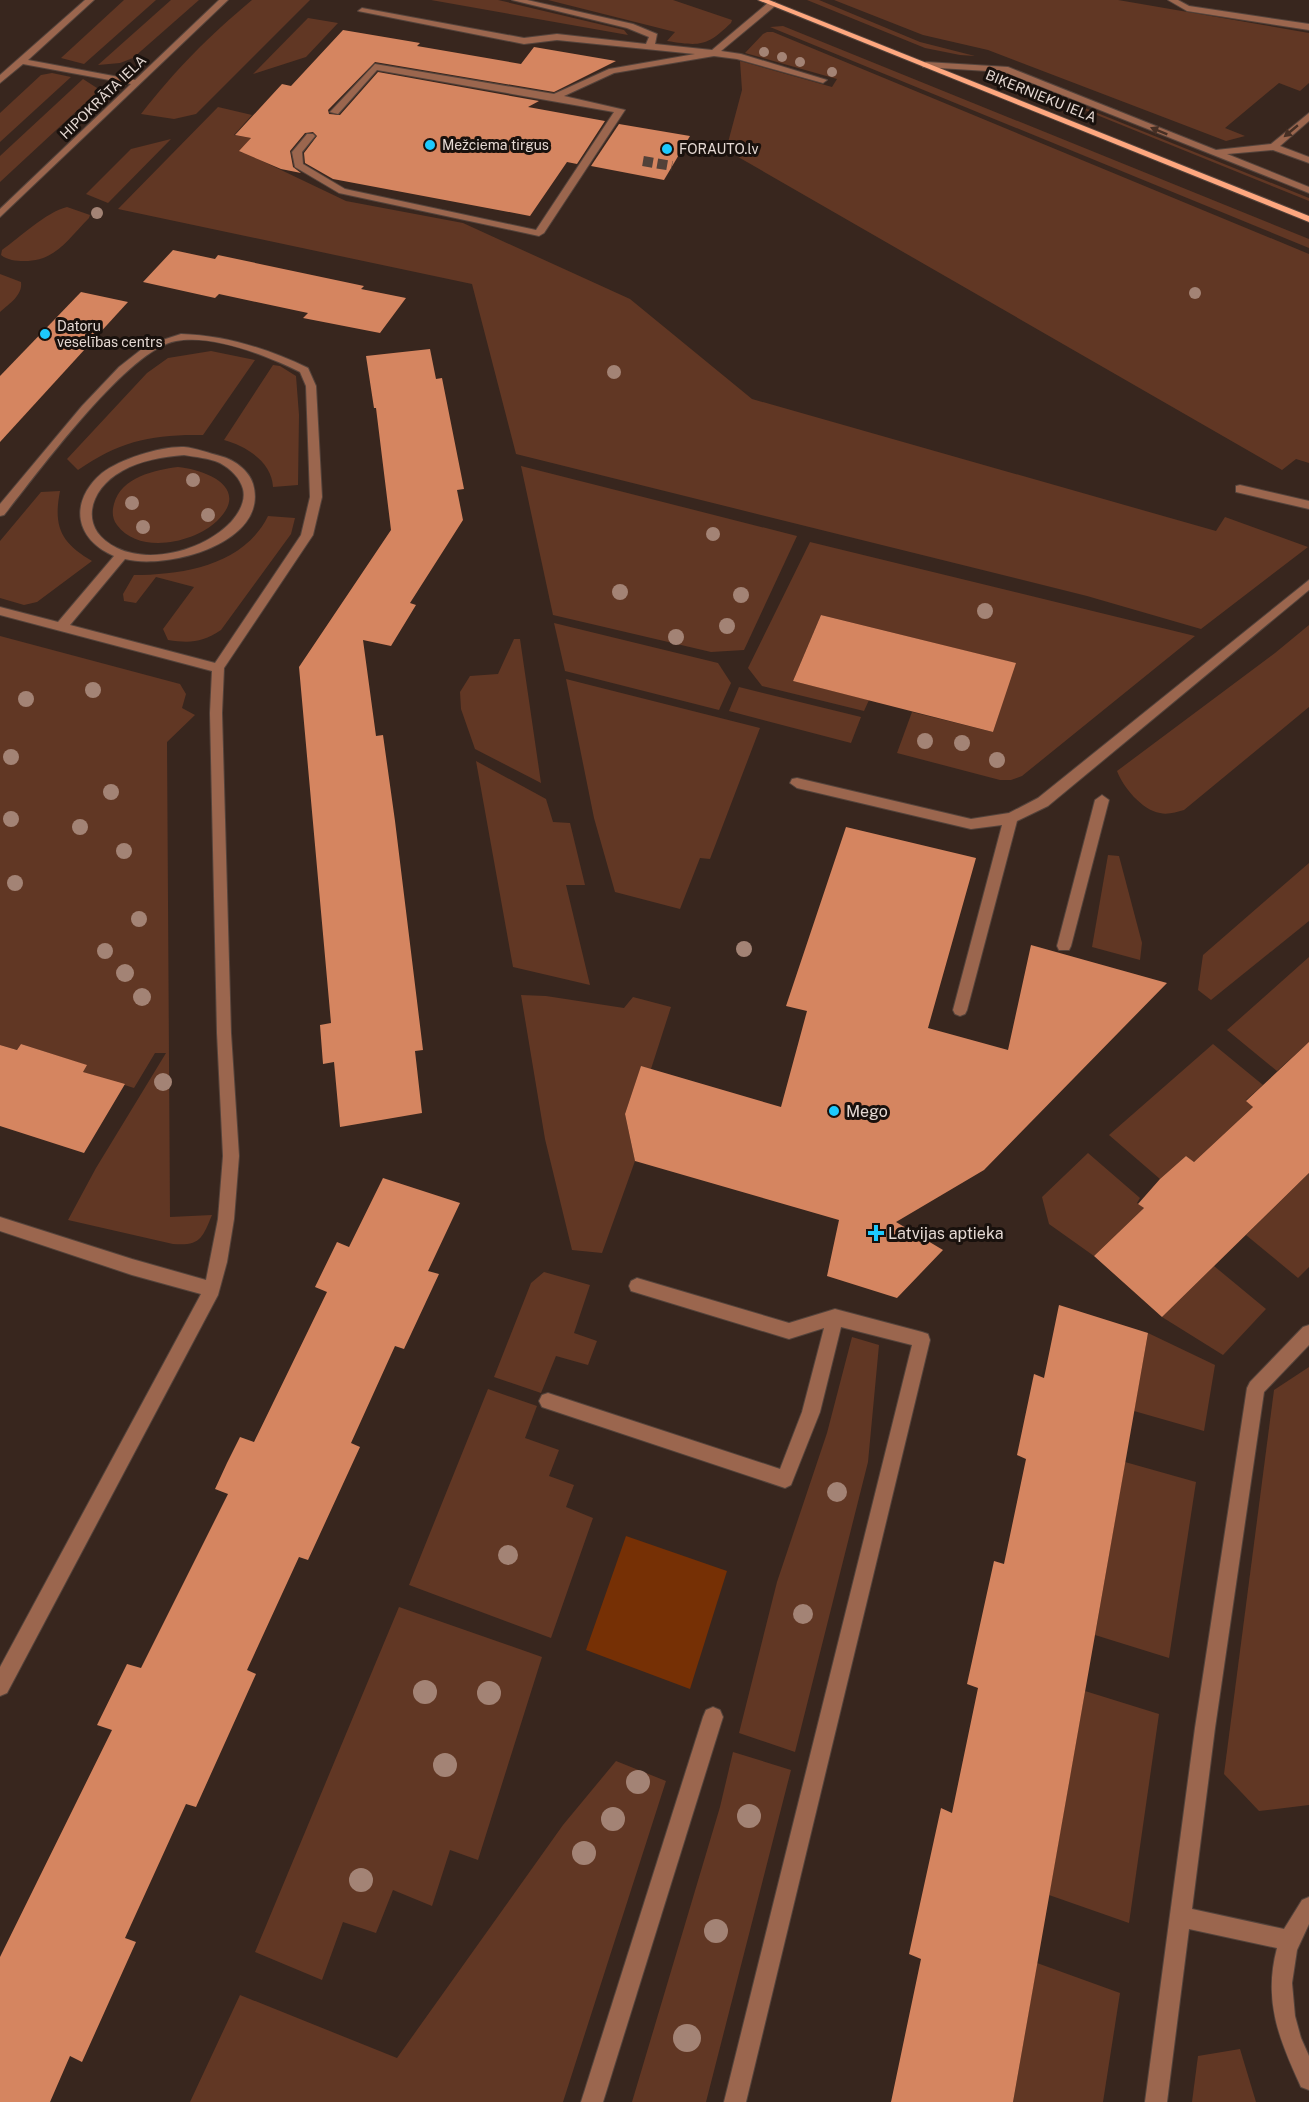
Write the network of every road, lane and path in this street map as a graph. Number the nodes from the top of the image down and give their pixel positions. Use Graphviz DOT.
graph roads {
  1 [pos="90,0"];
  2 [pos="224,0"];
  3 [pos="516,0"];
  4 [pos="762,0"];
  5 [pos="1172,0"];
  6 [pos="772,4"];
  7 [pos="362,11"];
  8 [pos="1309,27"];
  9 [pos="649,47"];
  10 [pos="714,53"];
  11 [pos="1005,60"];
  12 [pos="22,61"];
  13 [pos="926,64"];
  14 [pos="994,67"];
  15 [pos="0,80"];
  16 [pos="823,80"];
  17 [pos="138,83"];
  18 [pos="1093,95"];
  19 [pos="555,97"];
  20 [pos="1084,101"];
  21 [pos="335,112"];
  22 [pos="1309,116"];
  23 [pos="310,136"];
  24 [pos="1274,147"];
  25 [pos="1214,152"];
  26 [pos="1309,160"];
  27 [pos="1309,190"];
  28 [pos="0,214"];
  29 [pos="1309,219"];
  30 [pos="1240,489"];
  31 [pos="1309,489"];
  32 [pos="1305,503"];
  33 [pos="0,512"];
  34 [pos="122,554"];
  35 [pos="1309,584"];
  36 [pos="0,611"];
  37 [pos="60,628"];
  38 [pos="218,668"];
  39 [pos="797,783"];
  40 [pos="1101,800"];
  41 [pos="1011,818"];
  42 [pos="1064,946"];
  43 [pos="960,1010"];
  44 [pos="0,1224"];
  45 [pos="637,1286"];
  46 [pos="212,1289"];
  47 [pos="835,1317"];
  48 [pos="1308,1336"];
  49 [pos="548,1401"];
  50 [pos="0,1686"];
  51 [pos="713,1717"];
  52 [pos="1309,1906"];
  53 [pos="1181,1917"];
  54 [pos="1289,1940"];
  55 [pos="1309,2079"];
  56 [pos="592,2102"];
  57 [pos="735,2102"];
  58 [pos="1156,2102"];
  1 -- 12 [label="street"];
  2 -- 17 [label="street, HIPOKRĀTA IELA"];
  3 -- 9 [label="street"];
  4 -- 6 [label="main road, BIĶERNIEKU IELA"];
  5 -- 8 [label="street"];
  6 -- 10 [label="street"];
  6 -- 13 [label="main road, BIĶERNIEKU IELA"];
  7 -- 9 [label="street"];
  9 -- 10 [label="street"];
  10 -- 16 [label="street"];
  10 -- 19 [label="street"];
  11 -- 14 [label="street"];
  12 -- 15 [label="street"];
  12 -- 17 [label="street"];
  13 -- 14 [label="street"];
  13 -- 29 [label="main road, BIĶERNIEKU IELA"];
  14 -- 20 [label="street"];
  17 -- 28 [label="street, HIPOKRĀTA IELA"];
  18 -- 20 [label="street"];
  19 -- 21 [label="street"];
  19 -- 23 [label="street"];
  25 -- 20 [label="street, one-way"];
  22 -- 24 [label="street, one-way"];
  24 -- 25 [label="street"];
  24 -- 26 [label="street"];
  25 -- 27 [label="street"];
  30 -- 32 [label="street"];
  31 -- 32 [label="street"];
  33 -- 38 [label="street"];
  34 -- 34 [label="street"];
  34 -- 37 [label="street"];
  35 -- 41 [label="street"];
  36 -- 37 [label="street"];
  37 -- 38 [label="street"];
  38 -- 46 [label="street"];
  39 -- 41 [label="street"];
  40 -- 42 [label="street"];
  41 -- 43 [label="street"];
  44 -- 46 [label="street"];
  45 -- 47 [label="street"];
  46 -- 50 [label="street"];
  47 -- 49 [label="street"];
  47 -- 57 [label="street"];
  48 -- 53 [label="street"];
  51 -- 56 [label="street"];
  52 -- 54 [label="street"];
  53 -- 54 [label="street"];
  53 -- 58 [label="street"];
  54 -- 55 [label="street"];
}
